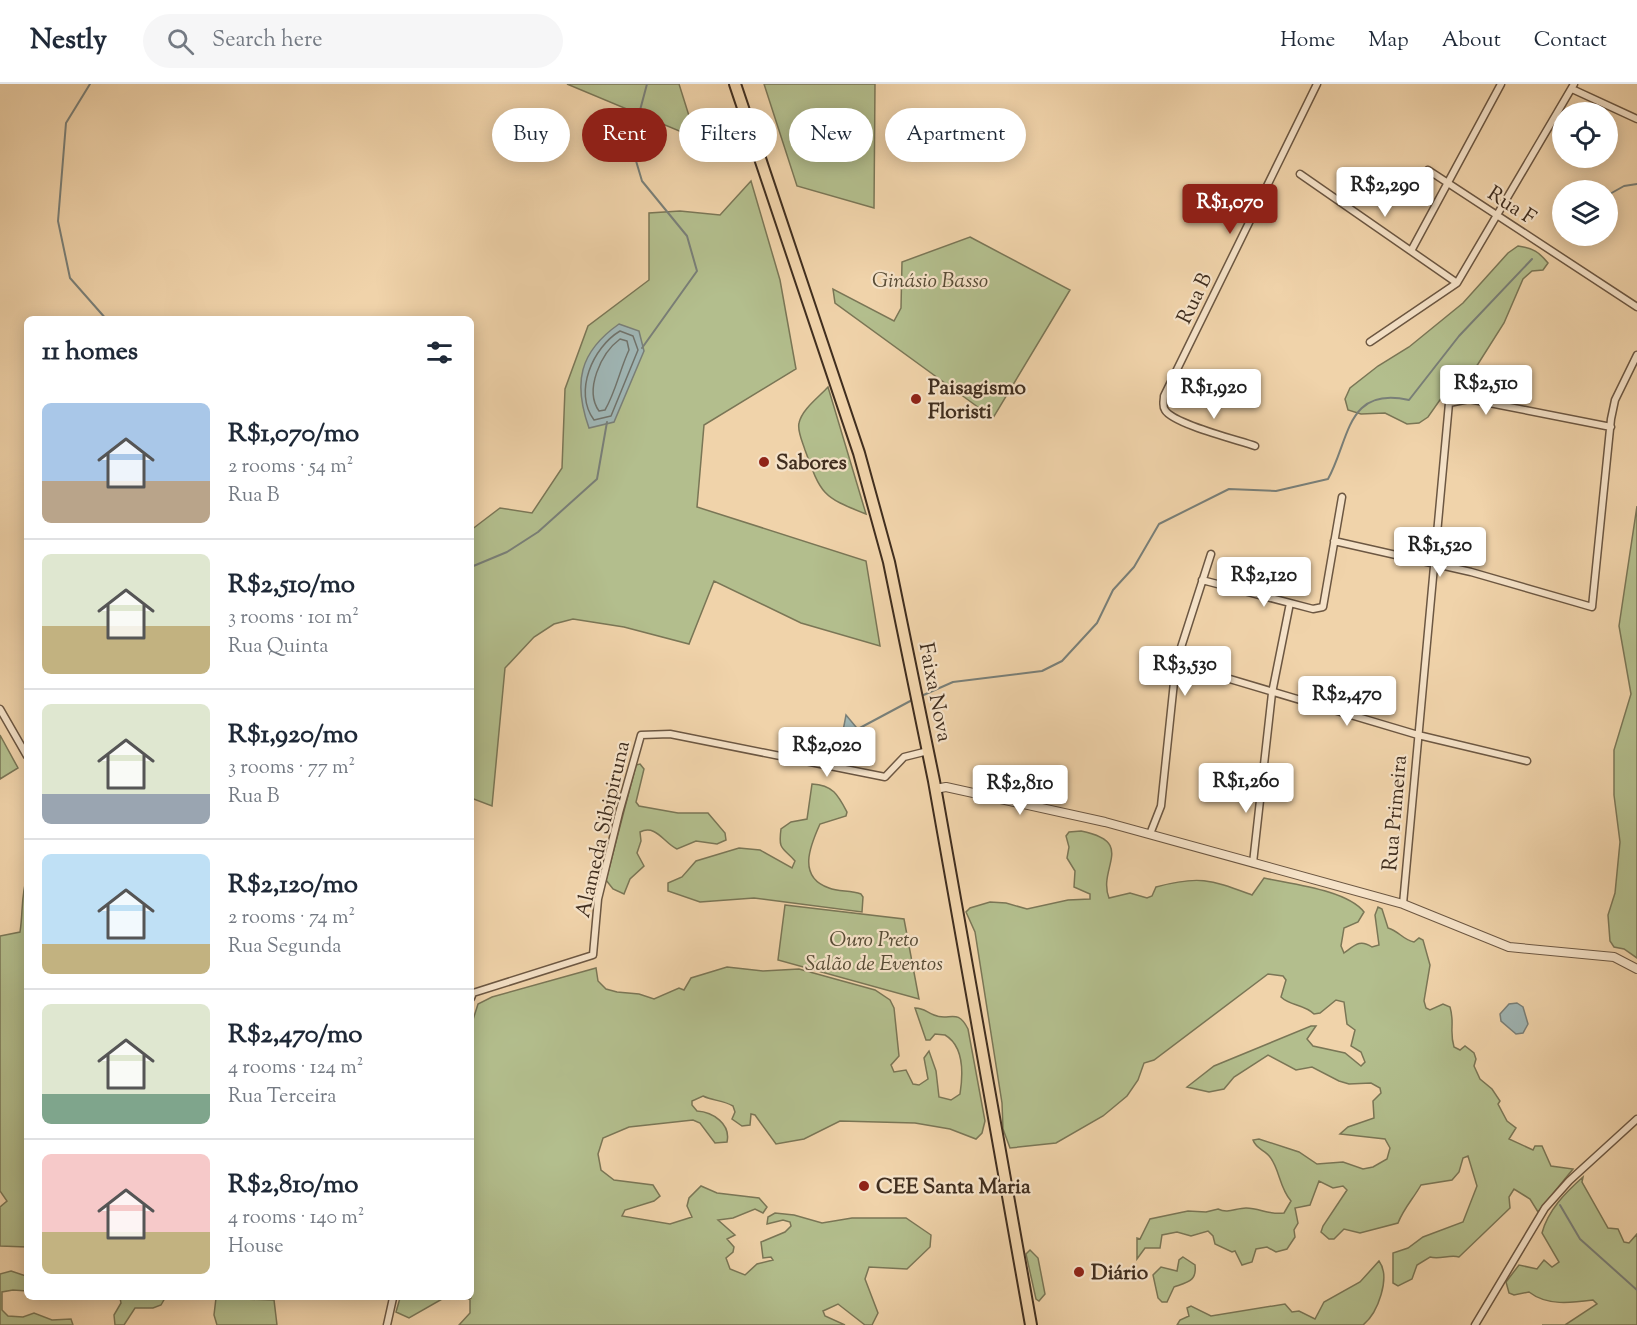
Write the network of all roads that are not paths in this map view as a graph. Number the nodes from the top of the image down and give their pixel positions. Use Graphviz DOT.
graph roads {
  1 [pos="735,84"];
  2 [pos="1317,84"];
  3 [pos="1500,84"];
  4 [pos="1573,87"];
  5 [pos="1637,119"];
  6 [pos="1428,170"];
  7 [pos="1300,174"];
  8 [pos="1448,184"];
  9 [pos="1497,215"];
  10 [pos="1412,251"];
  11 [pos="1457,283"];
  12 [pos="1637,307"];
  13 [pos="1370,342"];
  14 [pos="1637,355"];
  15 [pos="1611,427"];
  16 [pos="1255,446"];
  17 [pos="1342,497"];
  18 [pos="1334,541"];
  19 [pos="1211,554"];
  20 [pos="1434,564"];
  21 [pos="1202,580"];
  22 [pos="1290,603"];
  23 [pos="1176,663"];
  24 [pos="1272,693"];
  25 [pos="0,709"];
  26 [pos="1418,735"];
  27 [pos="24,751"];
  28 [pos="928,751"];
  29 [pos="1527,761"];
  30 [pos="935,789"];
  31 [pos="1150,834"];
  32 [pos="1252,862"];
  33 [pos="1402,904"];
  34 [pos="1637,969"];
  35 [pos="474,993"];
  36 [pos="1637,1119"];
  37 [pos="393,1300"];
  38 [pos="387,1325"];
  39 [pos="1031,1325"];
  40 [pos="1475,1325"];
  1 -- 28 [label="highway, Faixa Nova"];
  2 -- 16 [label="street, Rua B"];
  3 -- 8 [label="street"];
  4 -- 5 [label="street"];
  4 -- 9 [label="street"];
  6 -- 8 [label="street, Rua F"];
  7 -- 10 [label="street"];
  8 -- 9 [label="street, Rua F"];
  8 -- 10 [label="street"];
  9 -- 11 [label="street"];
  9 -- 12 [label="street, Rua F"];
  10 -- 11 [label="street"];
  11 -- 13 [label="street"];
  14 -- 15 [label="street"];
  15 -- 20 [label="street, Rua Primeira"];
  15 -- 20 [label="street"];
  17 -- 18 [label="street"];
  18 -- 20 [label="street"];
  18 -- 22 [label="street"];
  19 -- 21 [label="street"];
  20 -- 26 [label="street, Rua Primeira"];
  21 -- 22 [label="street"];
  21 -- 23 [label="street"];
  22 -- 24 [label="street"];
  23 -- 24 [label="street"];
  23 -- 31 [label="street"];
  24 -- 26 [label="street"];
  24 -- 32 [label="street"];
  25 -- 27 [label="street"];
  26 -- 29 [label="street"];
  26 -- 33 [label="street, Rua Primeira"];
  28 -- 30 [label="highway, Faixa Nova"];
  28 -- 35 [label="street, Alameda Sibipiruna"];
  30 -- 31 [label="street"];
  30 -- 39 [label="highway, Faixa Nova"];
  31 -- 32 [label="street"];
  32 -- 33 [label="street"];
  33 -- 34 [label="street"];
  36 -- 40 [label="street"];
  37 -- 38 [label="street"];
}
